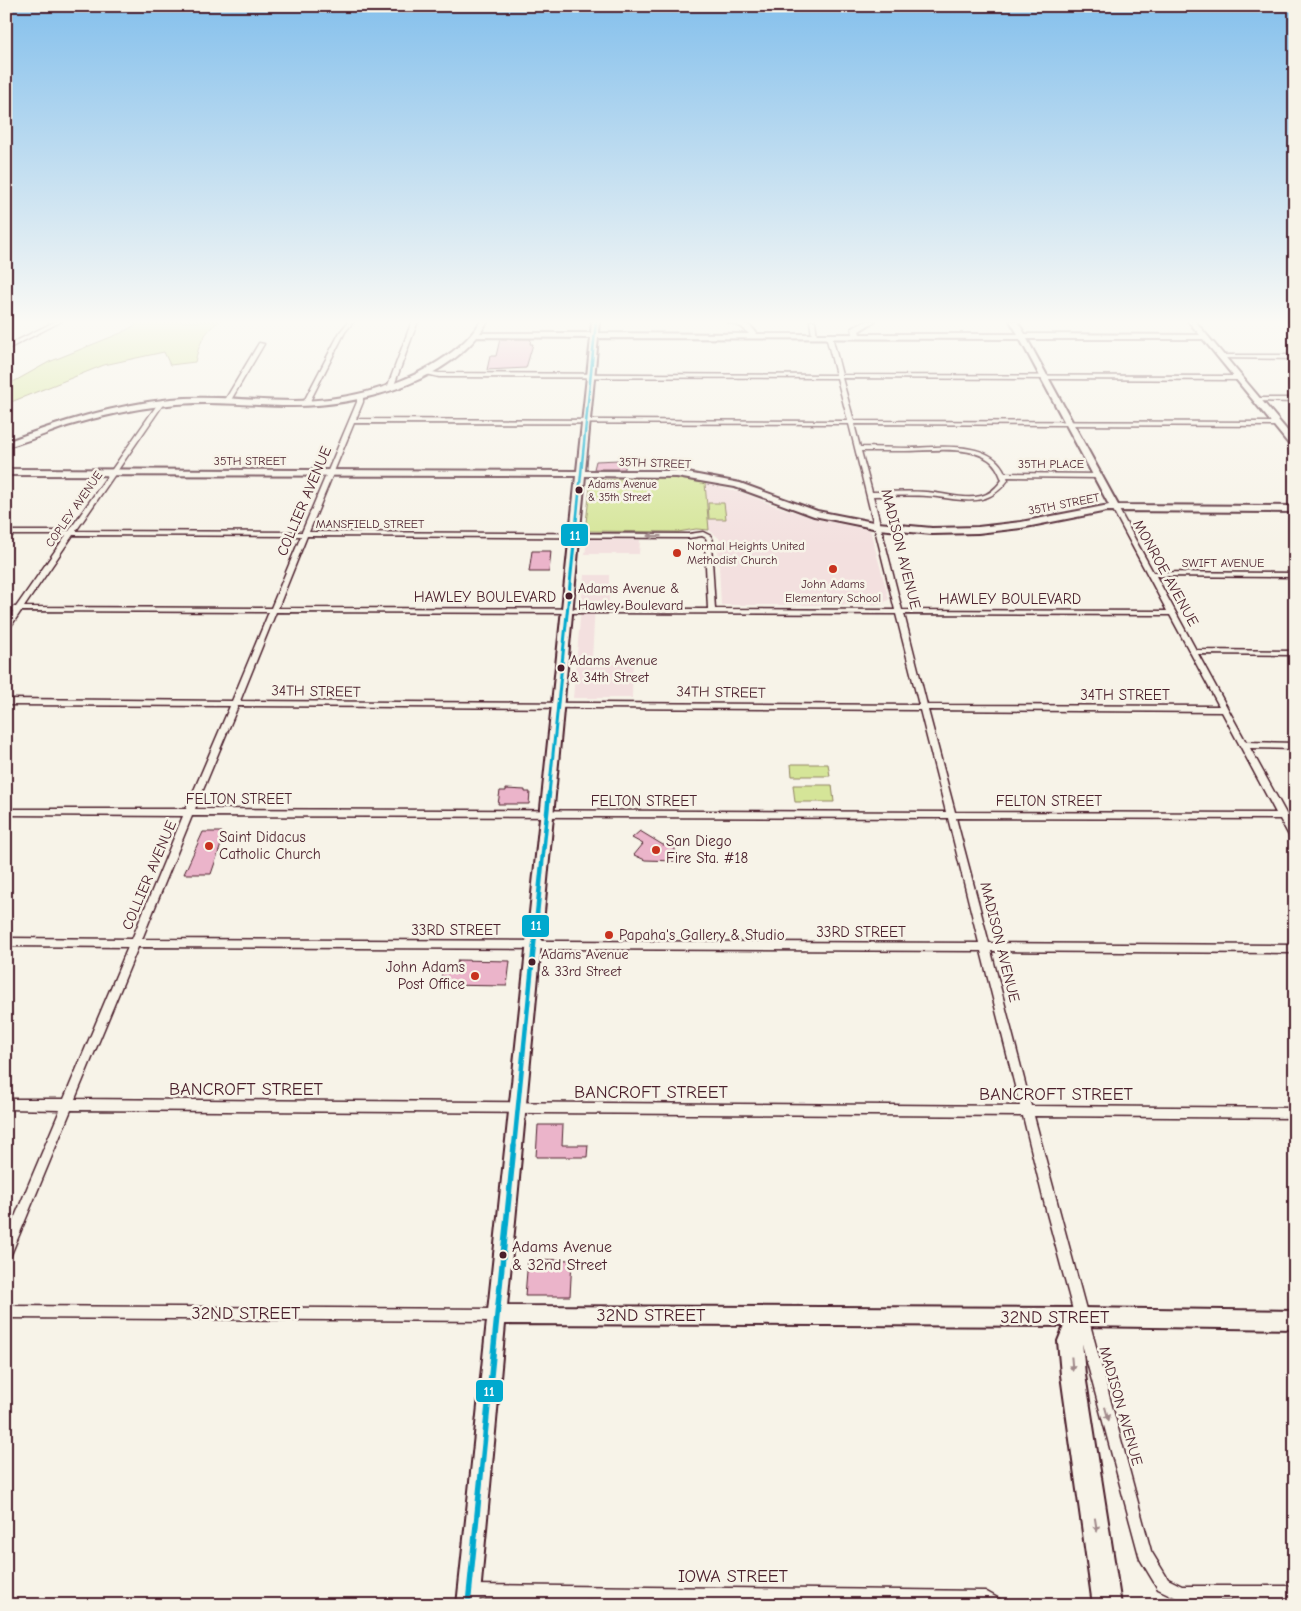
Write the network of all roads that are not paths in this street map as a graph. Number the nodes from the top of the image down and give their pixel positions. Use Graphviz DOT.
graph roads {
  1 [pos="230,396"];
  2 [pos="310,396"];
  3 [pos="359,396"];
  4 [pos="360,396"];
  5 [pos="589,396"];
  6 [pos="845,396"];
  7 [pos="1055,396"];
  8 [pos="1253,396"];
  9 [pos="228,400"];
  10 [pos="1256,400"];
  11 [pos="1295,400"];
  12 [pos="161,403"];
  13 [pos="306,403"];
  14 [pos="352,421"];
  15 [pos="586,422"];
  16 [pos="851,422"];
  17 [pos="1070,423"];
  18 [pos="1276,424"];
  19 [pos="6,445"];
  20 [pos="1295,446"];
  21 [pos="858,449"];
  22 [pos="6,472"];
  23 [pos="112,473"];
  24 [pos="330,474"];
  25 [pos="581,475"];
  26 [pos="1004,475"];
  27 [pos="1098,476"];
  28 [pos="870,494"];
  29 [pos="1115,508"];
  30 [pos="1295,509"];
  31 [pos="878,526"];
  32 [pos="6,533"];
  33 [pos="70,533"];
  34 [pos="304,534"];
  35 [pos="575,535"];
  36 [pos="1151,574"];
  37 [pos="1295,575"];
  38 [pos="6,609"];
  39 [pos="18,609"];
  40 [pos="273,610"];
  41 [pos="567,611"];
  42 [pos="712,612"];
  43 [pos="900,613"];
  44 [pos="1173,613"];
  45 [pos="6,627"];
  46 [pos="1194,652"];
  47 [pos="1295,653"];
  48 [pos="6,702"];
  49 [pos="235,704"];
  50 [pos="558,706"];
  51 [pos="924,708"];
  52 [pos="1224,709"];
  53 [pos="1244,745"];
  54 [pos="1295,746"];
  55 [pos="6,812"];
  56 [pos="190,812"];
  57 [pos="548,814"];
  58 [pos="951,814"];
  59 [pos="1282,816"];
  60 [pos="1295,839"];
  61 [pos="6,942"];
  62 [pos="135,944"];
  63 [pos="534,946"];
  64 [pos="985,948"];
  65 [pos="1295,949"];
  66 [pos="6,1104"];
  67 [pos="68,1105"];
  68 [pos="518,1108"];
  69 [pos="1027,1111"];
  70 [pos="1295,1113"];
  71 [pos="6,1253"];
  72 [pos="6,1312"];
  73 [pos="496,1315"];
  74 [pos="1079,1317"];
  75 [pos="1295,1320"];
  76 [pos="1295,1593"];
  77 [pos="469,1598"];
  78 [pos="996,1605"];
  79 [pos="1107,1605"];
  1 -- 9 [label="street"];
  2 -- 13 [label="street"];
  3 -- 13 [label="street"];
  4 -- 14 [label="street, COLLIER AVENUE"];
  5 -- 15 [label="street"];
  6 -- 16 [label="street, MADISON AVENUE"];
  7 -- 17 [label="street, MONROE AVENUE"];
  8 -- 10 [label="street"];
  9 -- 12 [label="street"];
  9 -- 13 [label="street"];
  10 -- 11 [label="street"];
  10 -- 18 [label="street"];
  12 -- 19 [label="street"];
  12 -- 23 [label="street, COPLEY AVENUE"];
  14 -- 15 [label="street"];
  14 -- 24 [label="street, COLLIER AVENUE"];
  15 -- 16 [label="street"];
  15 -- 25 [label="street"];
  16 -- 17 [label="street"];
  16 -- 21 [label="street, MADISON AVENUE"];
  17 -- 18 [label="street"];
  17 -- 27 [label="street, MONROE AVENUE"];
  18 -- 20 [label="street"];
  21 -- 26 [label="street, 35TH PLACE"];
  21 -- 28 [label="street, MADISON AVENUE"];
  22 -- 23 [label="street, 35TH STREET"];
  23 -- 24 [label="street, 35TH STREET"];
  23 -- 33 [label="street, COPLEY AVENUE"];
  24 -- 25 [label="street, 35TH STREET"];
  24 -- 34 [label="street, COLLIER AVENUE"];
  25 -- 31 [label="street, 35TH STREET"];
  25 -- 35 [label="street"];
  26 -- 27 [label="street, 35TH PLACE"];
  26 -- 28 [label="street, 35TH PLACE"];
  27 -- 29 [label="street, MONROE AVENUE"];
  28 -- 31 [label="street, MADISON AVENUE"];
  29 -- 30 [label="street, 35TH STREET"];
  29 -- 31 [label="street, 35TH STREET"];
  29 -- 36 [label="street, MONROE AVENUE"];
  31 -- 43 [label="street, MADISON AVENUE"];
  32 -- 33 [label="street, MANSFIELD STREET"];
  33 -- 34 [label="street, MANSFIELD STREET"];
  33 -- 39 [label="street, COPLEY AVENUE"];
  34 -- 35 [label="street, MANSFIELD STREET"];
  34 -- 40 [label="street, COLLIER AVENUE"];
  35 -- 41 [label="street"];
  42 -- 35 [label="street, MANSFIELD STREET, one-way"];
  36 -- 37 [label="street, SWIFT AVENUE"];
  36 -- 44 [label="street, MONROE AVENUE"];
  38 -- 39 [label="street, HAWLEY BOULEVARD"];
  39 -- 40 [label="street, HAWLEY BOULEVARD"];
  39 -- 45 [label="street, COPLEY AVENUE"];
  40 -- 41 [label="street, HAWLEY BOULEVARD"];
  40 -- 49 [label="street, COLLIER AVENUE"];
  41 -- 42 [label="street, HAWLEY BOULEVARD"];
  41 -- 50 [label="street"];
  42 -- 43 [label="street, HAWLEY BOULEVARD"];
  43 -- 44 [label="street, HAWLEY BOULEVARD"];
  43 -- 51 [label="street, MADISON AVENUE"];
  44 -- 46 [label="street, MONROE AVENUE"];
  46 -- 47 [label="street"];
  46 -- 52 [label="street, MONROE AVENUE"];
  48 -- 49 [label="street, 34TH STREET"];
  49 -- 50 [label="street, 34TH STREET"];
  49 -- 56 [label="street, COLLIER AVENUE"];
  50 -- 51 [label="street, 34TH STREET"];
  50 -- 57 [label="street"];
  51 -- 52 [label="street, 34TH STREET"];
  51 -- 58 [label="street, MADISON AVENUE"];
  52 -- 53 [label="street, MONROE AVENUE"];
  53 -- 54 [label="street"];
  53 -- 59 [label="street, MONROE AVENUE"];
  55 -- 56 [label="street, FELTON STREET"];
  56 -- 57 [label="street, FELTON STREET"];
  56 -- 62 [label="street, COLLIER AVENUE"];
  57 -- 58 [label="street, FELTON STREET"];
  57 -- 63 [label="street"];
  58 -- 59 [label="street, FELTON STREET"];
  58 -- 64 [label="street, MADISON AVENUE"];
  59 -- 60 [label="street, MONROE AVENUE"];
  61 -- 62 [label="street, 33RD STREET"];
  62 -- 63 [label="street, 33RD STREET"];
  62 -- 67 [label="street, COLLIER AVENUE"];
  63 -- 64 [label="street, 33RD STREET"];
  63 -- 68 [label="street"];
  64 -- 65 [label="street, 33RD STREET"];
  64 -- 69 [label="street, MADISON AVENUE"];
  66 -- 67 [label="street, BANCROFT STREET"];
  67 -- 68 [label="street, BANCROFT STREET"];
  67 -- 71 [label="street, COLLIER AVENUE"];
  68 -- 69 [label="street, BANCROFT STREET"];
  68 -- 73 [label="street"];
  69 -- 70 [label="street, BANCROFT STREET"];
  69 -- 74 [label="street, MADISON AVENUE"];
  72 -- 73 [label="street, 32ND STREET"];
  73 -- 74 [label="street, 32ND STREET"];
  73 -- 77 [label="street"];
  74 -- 75 [label="street, 32ND STREET"];
  74 -- 76 [label="street, MADISON AVENUE, one-way"];
  74 -- 79 [label="highway, one-way"];
  77 -- 78 [label="street, IOWA STREET"];
}
